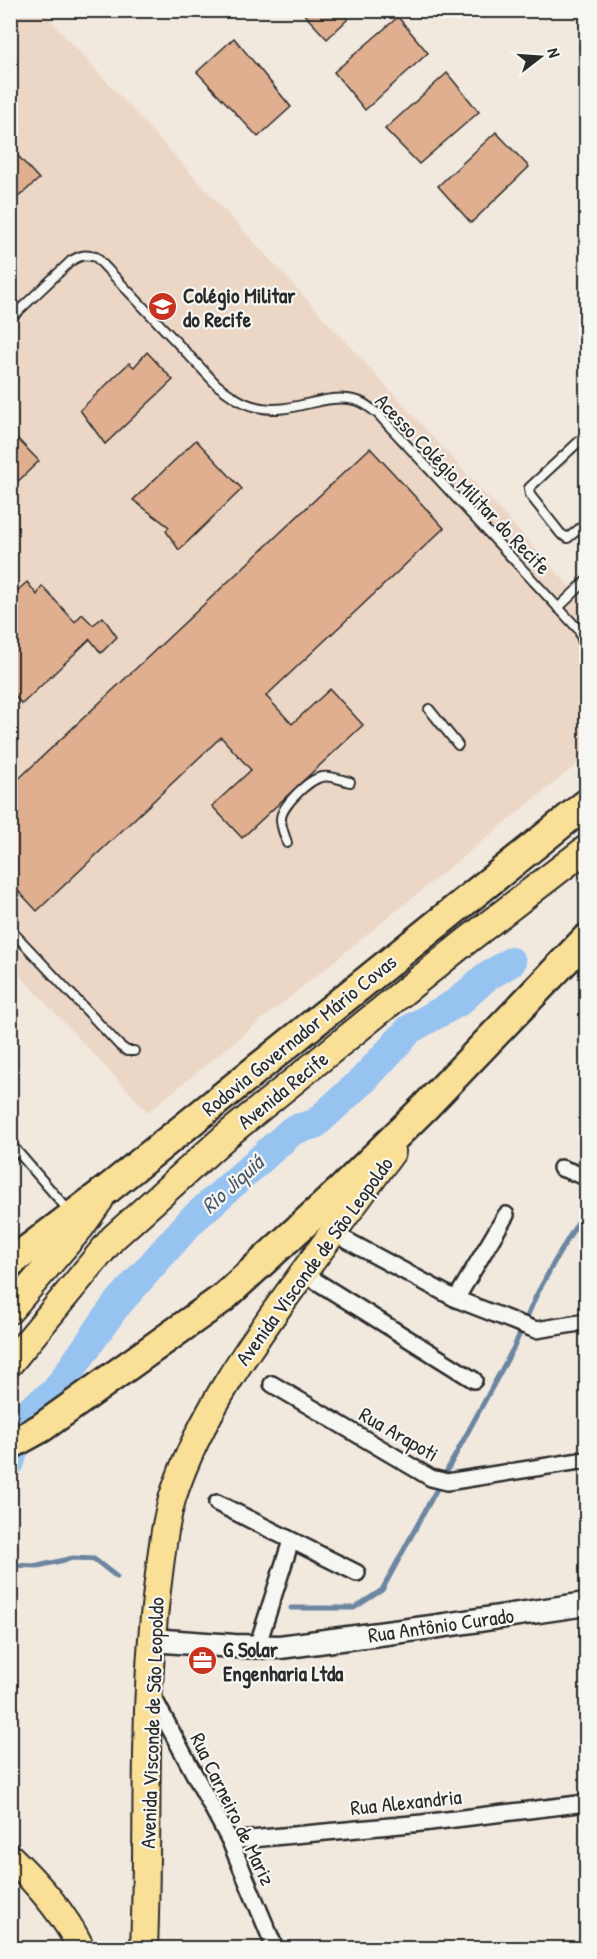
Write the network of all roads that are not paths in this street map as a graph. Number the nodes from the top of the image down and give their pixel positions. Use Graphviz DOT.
graph roads {
  1 [pos="10,320"];
  2 [pos="586,435"];
  3 [pos="586,523"];
  4 [pos="586,581"];
  5 [pos="558,608"];
  6 [pos="586,652"];
  7 [pos="429,709"];
  8 [pos="458,745"];
  9 [pos="350,782"];
  10 [pos="586,804"];
  11 [pos="287,843"];
  12 [pos="586,849"];
  13 [pos="10,929"];
  14 [pos="586,939"];
  15 [pos="134,1051"];
  16 [pos="424,1108"];
  17 [pos="10,1143"];
  18 [pos="561,1168"];
  19 [pos="586,1177"];
  20 [pos="109,1188"];
  21 [pos="72,1215"];
  22 [pos="506,1215"];
  23 [pos="333,1233"];
  24 [pos="10,1263"];
  25 [pos="303,1273"];
  26 [pos="456,1299"];
  27 [pos="10,1310"];
  28 [pos="586,1322"];
  29 [pos="10,1363"];
  30 [pos="474,1380"];
  31 [pos="272,1384"];
  32 [pos="10,1445"];
  33 [pos="586,1460"];
  34 [pos="217,1503"];
  35 [pos="291,1541"];
  36 [pos="357,1573"];
  37 [pos="586,1604"];
  38 [pos="151,1640"];
  39 [pos="258,1647"];
  40 [pos="149,1691"];
  41 [pos="586,1803"];
  42 [pos="230,1841"];
  43 [pos="10,1857"];
  44 [pos="77,1940"];
  45 [pos="144,1948"];
  46 [pos="274,1948"];
  1 -- 5 [label="lane, Acesso Colégio Militar do Recife"];
  2 -- 3 [label="lane"];
  4 -- 5 [label="lane"];
  5 -- 6 [label="lane, Acesso Colégio Militar do Recife"];
  7 -- 8 [label="lane"];
  9 -- 11 [label="lane"];
  10 -- 20 [label="highway, Rodovia Governador Mário Covas"];
  12 -- 29 [label="main road, Avenida Recife"];
  13 -- 15 [label="lane"];
  14 -- 16 [label="highway, Avenida Visconde de São Leopoldo"];
  16 -- 23 [label="main road, Avenida Visconde de São Leopoldo"];
  16 -- 32 [label="highway, Avenida Visconde de São Leopoldo"];
  17 -- 21 [label="lane"];
  18 -- 19 [label="street"];
  20 -- 21 [label="highway, Rodovia Governador Mário Covas"];
  20 -- 27 [label="main road"];
  21 -- 24 [label="highway, Rodovia Governador Mário Covas"];
  22 -- 26 [label="street"];
  23 -- 25 [label="main road, Avenida Visconde de São Leopoldo"];
  23 -- 26 [label="street"];
  25 -- 30 [label="street"];
  25 -- 38 [label="main road, Avenida Visconde de São Leopoldo"];
  26 -- 28 [label="street"];
  31 -- 33 [label="street, Rua Arapoti"];
  34 -- 35 [label="street"];
  35 -- 36 [label="street"];
  35 -- 39 [label="street"];
  37 -- 39 [label="street, Rua Antônio Curado"];
  38 -- 39 [label="street, Rua Antônio Curado"];
  38 -- 40 [label="main road, Avenida Visconde de São Leopoldo"];
  40 -- 42 [label="street, Rua Carneiro de Mariz"];
  40 -- 45 [label="main road, Avenida Visconde de São Leopoldo"];
  41 -- 42 [label="street, Rua Alexandria"];
  42 -- 46 [label="street, Rua Carneiro de Mariz"];
  43 -- 44 [label="main road"];
}
